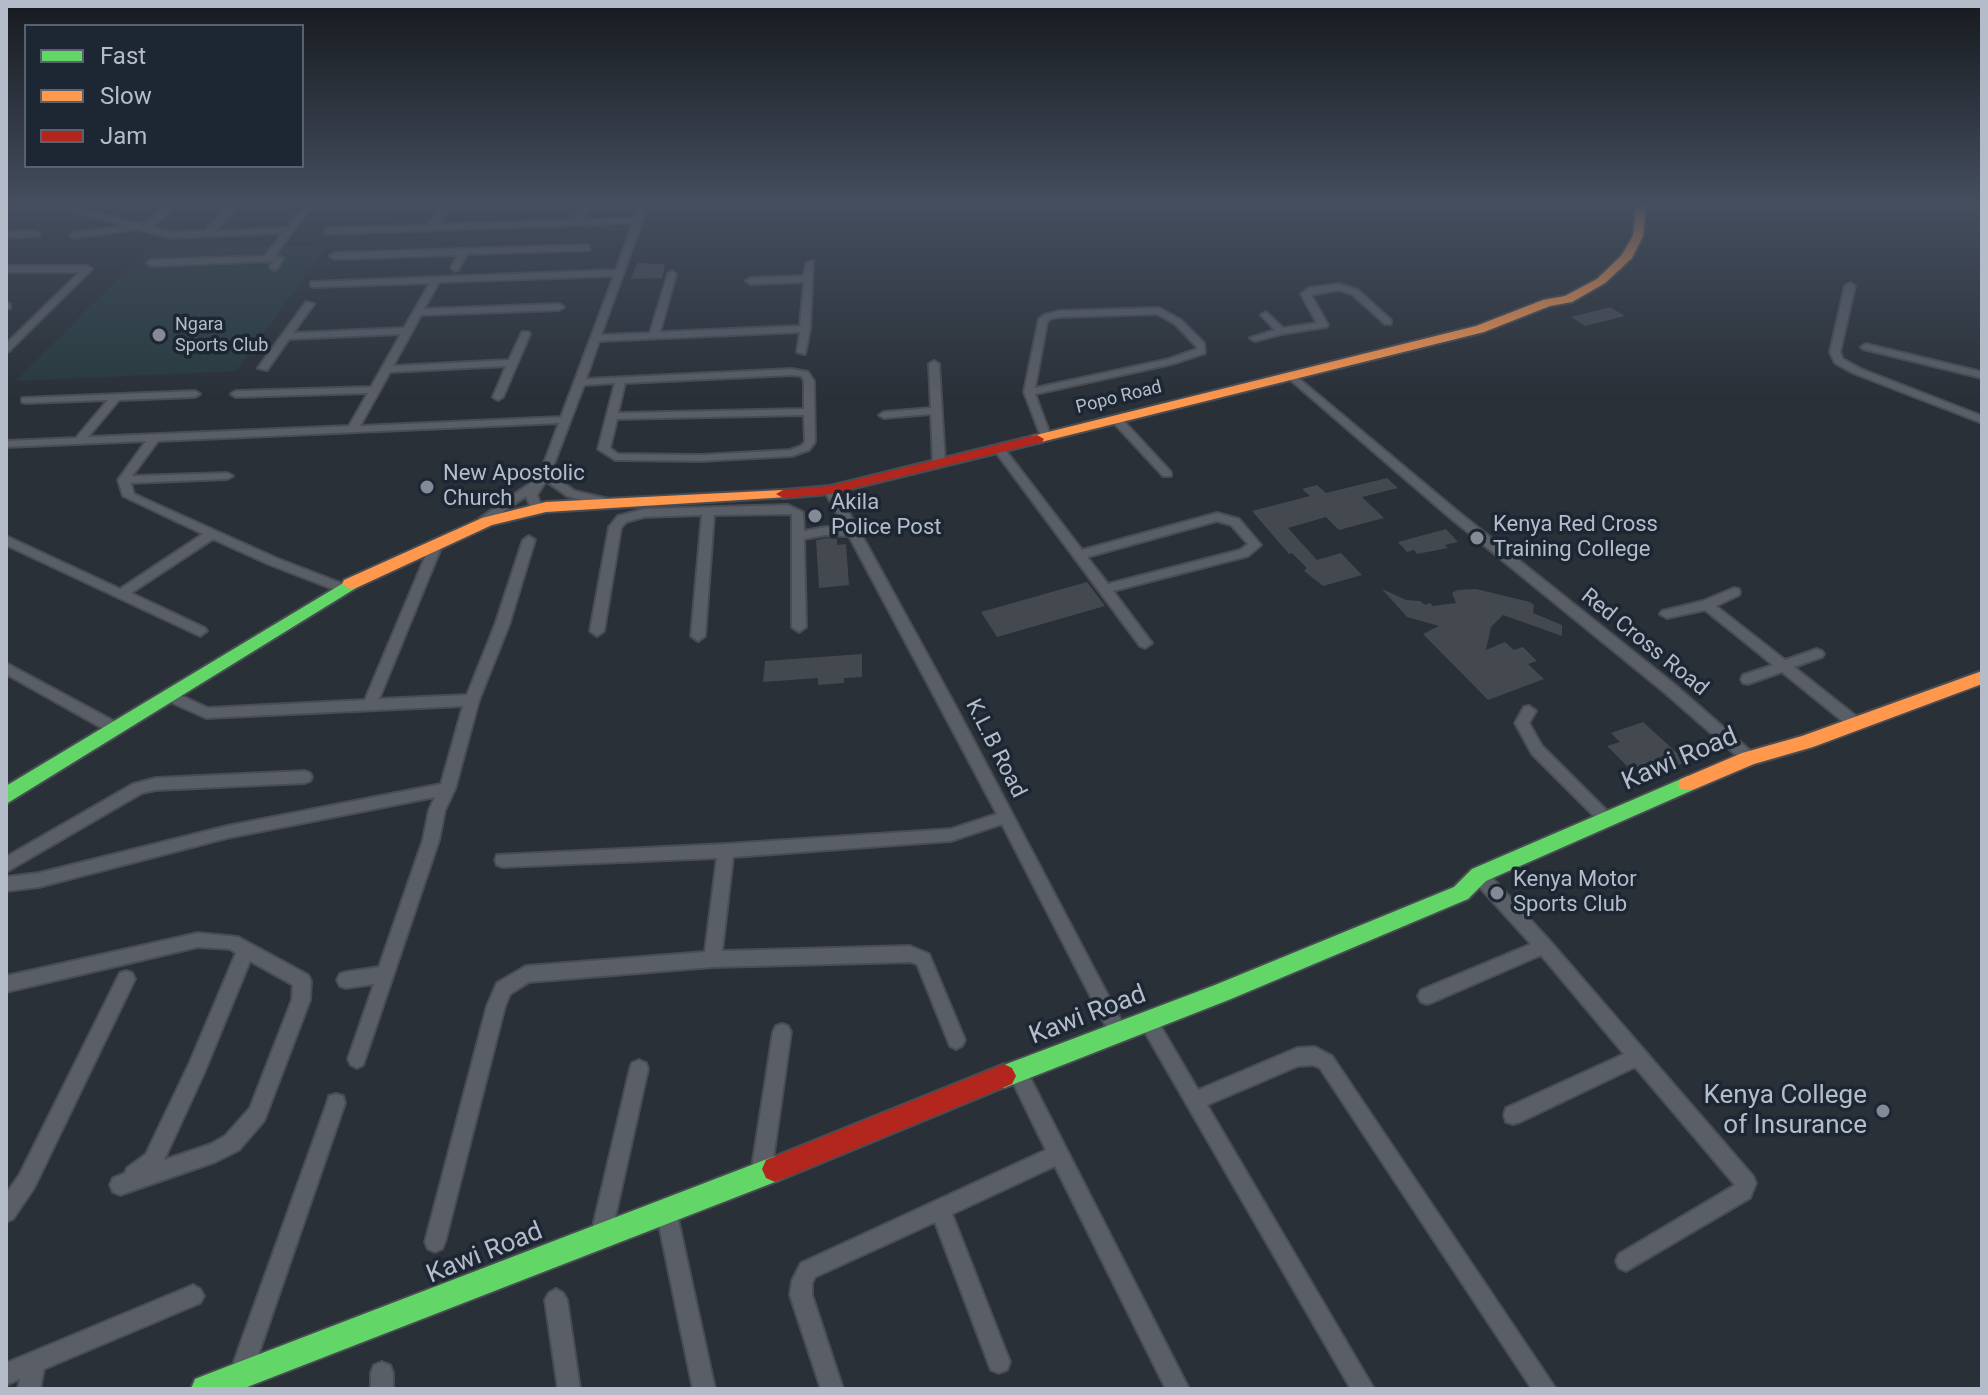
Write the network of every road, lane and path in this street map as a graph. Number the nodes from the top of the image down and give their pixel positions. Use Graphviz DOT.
graph roads {
  1 [pos="87,270"];
  2 [pos="384,270"];
  3 [pos="525,270"];
  4 [pos="619,270"];
  5 [pos="809,270"];
  6 [pos="1613,270"];
  7 [pos="618,273"];
  8 [pos="672,274"];
  9 [pos="522,276"];
  10 [pos="436,279"];
  11 [pos="808,279"];
  12 [pos="378,280"];
  13 [pos="751,281"];
  14 [pos="314,284"];
  15 [pos="1850,286"];
  16 [pos="309,304"];
  17 [pos="559,307"];
  18 [pos="419,312"];
  19 [pos="1266,315"];
  20 [pos="1388,322"];
  21 [pos="805,329"];
  22 [pos="408,331"];
  23 [pos="1281,331"];
  24 [pos="525,334"];
  25 [pos="654,335"];
  26 [pos="286,336"];
  27 [pos="595,338"];
  28 [pos="1255,338"];
  29 [pos="1866,347"];
  30 [pos="6,349"];
  31 [pos="802,352"];
  32 [pos="513,363"];
  33 [pos="934,364"];
  34 [pos="263,368"];
  35 [pos="389,369"];
  36 [pos="1291,375"];
  37 [pos="1982,375"];
  38 [pos="621,380"];
  39 [pos="580,382"];
  40 [pos="375,390"];
  41 [pos="1029,392"];
  42 [pos="195,394"];
  43 [pos="236,394"];
  44 [pos="116,397"];
  45 [pos="498,397"];
  46 [pos="26,400"];
  47 [pos="935,411"];
  48 [pos="808,412"];
  49 [pos="884,415"];
  50 [pos="611,416"];
  51 [pos="1116,419"];
  52 [pos="565,420"];
  53 [pos="1982,420"];
  54 [pos="353,429"];
  55 [pos="155,437"];
  56 [pos="1046,437"];
  57 [pos="80,440"];
  58 [pos="6,444"];
  59 [pos="999,449"];
  60 [pos="939,463"];
  61 [pos="1167,474"];
  62 [pos="227,476"];
  63 [pos="545,478"];
  64 [pos="124,480"];
  65 [pos="830,490"];
  66 [pos="613,504"];
  67 [pos="541,507"];
  68 [pos="708,512"];
  69 [pos="483,522"];
  70 [pos="854,532"];
  71 [pos="211,535"];
  72 [pos="798,536"];
  73 [pos="529,540"];
  74 [pos="437,543"];
  75 [pos="9,544"];
  76 [pos="1080,555"];
  77 [pos="342,588"];
  78 [pos="1106,589"];
  79 [pos="1734,592"];
  80 [pos="121,594"];
  81 [pos="1707,605"];
  82 [pos="1667,614"];
  83 [pos="799,627"];
  84 [pos="200,631"];
  85 [pos="597,631"];
  86 [pos="698,636"];
  87 [pos="1145,643"];
  88 [pos="1817,654"];
  89 [pos="1784,666"];
  90 [pos="6,668"];
  91 [pos="1982,677"];
  92 [pos="1748,679"];
  93 [pos="171,696"];
  94 [pos="472,700"];
  95 [pos="370,704"];
  96 [pos="1529,711"];
  97 [pos="1856,724"];
  98 [pos="116,729"];
  99 [pos="1749,758"];
  100 [pos="305,777"];
  101 [pos="447,789"];
  102 [pos="6,796"];
  103 [pos="1005,817"];
  104 [pos="1607,820"];
  105 [pos="726,851"];
  106 [pos="503,860"];
  107 [pos="6,865"];
  108 [pos="1479,875"];
  109 [pos="6,884"];
  110 [pos="1544,946"];
  111 [pos="246,949"];
  112 [pos="713,959"];
  113 [pos="385,974"];
  114 [pos="126,979"];
  115 [pos="346,980"];
  116 [pos="6,984"];
  117 [pos="1427,996"];
  118 [pos="1148,1021"];
  119 [pos="1117,1030"];
  120 [pos="782,1032"];
  121 [pos="956,1040"];
  122 [pos="1639,1056"];
  123 [pos="357,1059"];
  124 [pos="639,1069"];
  125 [pos="1017,1072"];
  126 [pos="1194,1101"];
  127 [pos="336,1103"];
  128 [pos="1513,1115"];
  129 [pos="1059,1154"];
  130 [pos="761,1174"];
  131 [pos="940,1208"];
  132 [pos="666,1210"];
  133 [pos="6,1212"];
  134 [pos="601,1235"];
  135 [pos="435,1242"];
  136 [pos="1626,1261"];
  137 [pos="193,1296"];
  138 [pos="556,1300"];
  139 [pos="999,1362"];
  140 [pos="34,1364"];
  141 [pos="6,1374"];
  142 [pos="241,1374"];
  143 [pos="29,1389"];
  144 [pos="205,1389"];
  145 [pos="569,1389"];
  146 [pos="704,1389"];
  147 [pos="832,1389"];
  148 [pos="1178,1389"];
  149 [pos="1363,1389"];
  150 [pos="1545,1389"];
  1 -- 30 [label="street"];
  2 -- 12 [label="street"];
  3 -- 9 [label="street"];
  4 -- 7 [label="street"];
  5 -- 11 [label="street"];
  6 -- 36 [label="street, Popo Road"];
  7 -- 9 [label="street"];
  7 -- 27 [label="street"];
  8 -- 25 [label="street"];
  9 -- 10 [label="street"];
  10 -- 12 [label="street"];
  10 -- 18 [label="street"];
  11 -- 13 [label="street"];
  11 -- 21 [label="street"];
  12 -- 14 [label="street"];
  15 -- 53 [label="street"];
  16 -- 26 [label="street"];
  17 -- 18 [label="street"];
  18 -- 22 [label="street"];
  19 -- 23 [label="street"];
  20 -- 23 [label="street"];
  21 -- 25 [label="street"];
  21 -- 31 [label="street"];
  22 -- 26 [label="street"];
  22 -- 35 [label="street"];
  23 -- 28 [label="street"];
  24 -- 32 [label="street"];
  25 -- 27 [label="street"];
  26 -- 34 [label="street"];
  27 -- 39 [label="street"];
  29 -- 37 [label="street"];
  32 -- 35 [label="street"];
  32 -- 45 [label="street"];
  33 -- 47 [label="street"];
  35 -- 40 [label="street"];
  36 -- 51 [label="street, Popo Road"];
  36 -- 99 [label="street, Red Cross Road"];
  38 -- 39 [label="street"];
  38 -- 48 [label="street"];
  38 -- 50 [label="street"];
  39 -- 52 [label="street"];
  40 -- 43 [label="street"];
  40 -- 54 [label="street"];
  41 -- 41 [label="street"];
  41 -- 56 [label="street"];
  42 -- 44 [label="street"];
  44 -- 46 [label="street"];
  44 -- 57 [label="street"];
  47 -- 49 [label="street"];
  47 -- 60 [label="street"];
  48 -- 50 [label="street"];
  48 -- 50 [label="street"];
  51 -- 56 [label="street, Popo Road"];
  51 -- 61 [label="street"];
  52 -- 54 [label="street"];
  52 -- 63 [label="street"];
  54 -- 55 [label="street"];
  55 -- 57 [label="street"];
  55 -- 64 [label="street"];
  56 -- 59 [label="street, Popo Road"];
  57 -- 58 [label="street"];
  59 -- 60 [label="street, Popo Road"];
  59 -- 76 [label="street"];
  60 -- 65 [label="street, Popo Road"];
  62 -- 64 [label="street"];
  63 -- 66 [label="street"];
  63 -- 67 [label="street"];
  63 -- 67 [label="street"];
  63 -- 69 [label="street"];
  64 -- 71 [label="street"];
  65 -- 66 [label="street, Popo Road"];
  65 -- 70 [label="street, K.L.B Road"];
  66 -- 67 [label="street, Popo Road"];
  67 -- 69 [label="street, Popo Road"];
  68 -- 72 [label="street"];
  68 -- 85 [label="street"];
  68 -- 86 [label="street"];
  69 -- 74 [label="street, Popo Road"];
  70 -- 72 [label="street"];
  70 -- 103 [label="street, K.L.B Road"];
  71 -- 77 [label="street"];
  71 -- 80 [label="street"];
  72 -- 83 [label="street"];
  73 -- 94 [label="street"];
  74 -- 77 [label="street, Popo Road"];
  74 -- 95 [label="street"];
  75 -- 80 [label="street"];
  76 -- 78 [label="street"];
  76 -- 78 [label="street"];
  77 -- 93 [label="street, Popo Road"];
  78 -- 87 [label="street"];
  79 -- 81 [label="street"];
  80 -- 84 [label="street"];
  81 -- 82 [label="street"];
  81 -- 89 [label="street"];
  88 -- 89 [label="street"];
  89 -- 92 [label="street"];
  89 -- 97 [label="street"];
  90 -- 98 [label="street"];
  91 -- 97 [label="street, Kawi Road"];
  93 -- 95 [label="street"];
  93 -- 98 [label="street, Popo Road"];
  94 -- 95 [label="street"];
  94 -- 101 [label="street"];
  96 -- 104 [label="street"];
  97 -- 99 [label="street, Kawi Road"];
  98 -- 102 [label="street, Popo Road"];
  99 -- 104 [label="street, Kawi Road"];
  100 -- 107 [label="street"];
  101 -- 109 [label="street"];
  101 -- 113 [label="street"];
  103 -- 105 [label="street"];
  103 -- 119 [label="street, K.L.B Road"];
  104 -- 108 [label="street, Kawi Road"];
  105 -- 106 [label="street"];
  105 -- 112 [label="street"];
  108 -- 110 [label="street"];
  108 -- 118 [label="street, Kawi Road"];
  110 -- 117 [label="street"];
  110 -- 122 [label="street"];
  111 -- 111 [label="street"];
  111 -- 116 [label="street"];
  112 -- 121 [label="street"];
  112 -- 135 [label="street"];
  113 -- 115 [label="street"];
  113 -- 123 [label="street"];
  114 -- 133 [label="street"];
  118 -- 119 [label="street, Kawi Road"];
  118 -- 126 [label="street"];
  119 -- 125 [label="street, Kawi Road"];
  120 -- 130 [label="street"];
  122 -- 128 [label="street"];
  122 -- 136 [label="street"];
  124 -- 134 [label="street"];
  125 -- 129 [label="street"];
  125 -- 130 [label="street, Kawi Road"];
  126 -- 149 [label="street"];
  126 -- 150 [label="street"];
  127 -- 142 [label="street"];
  129 -- 131 [label="street"];
  129 -- 148 [label="street"];
  130 -- 132 [label="street, Kawi Road"];
  131 -- 139 [label="street"];
  131 -- 147 [label="street"];
  132 -- 134 [label="street, Kawi Road"];
  132 -- 146 [label="street"];
  134 -- 142 [label="street, Kawi Road"];
  137 -- 140 [label="street"];
  138 -- 145 [label="street"];
  140 -- 141 [label="street"];
  140 -- 143 [label="street"];
  142 -- 144 [label="street, Kawi Road"];
}
